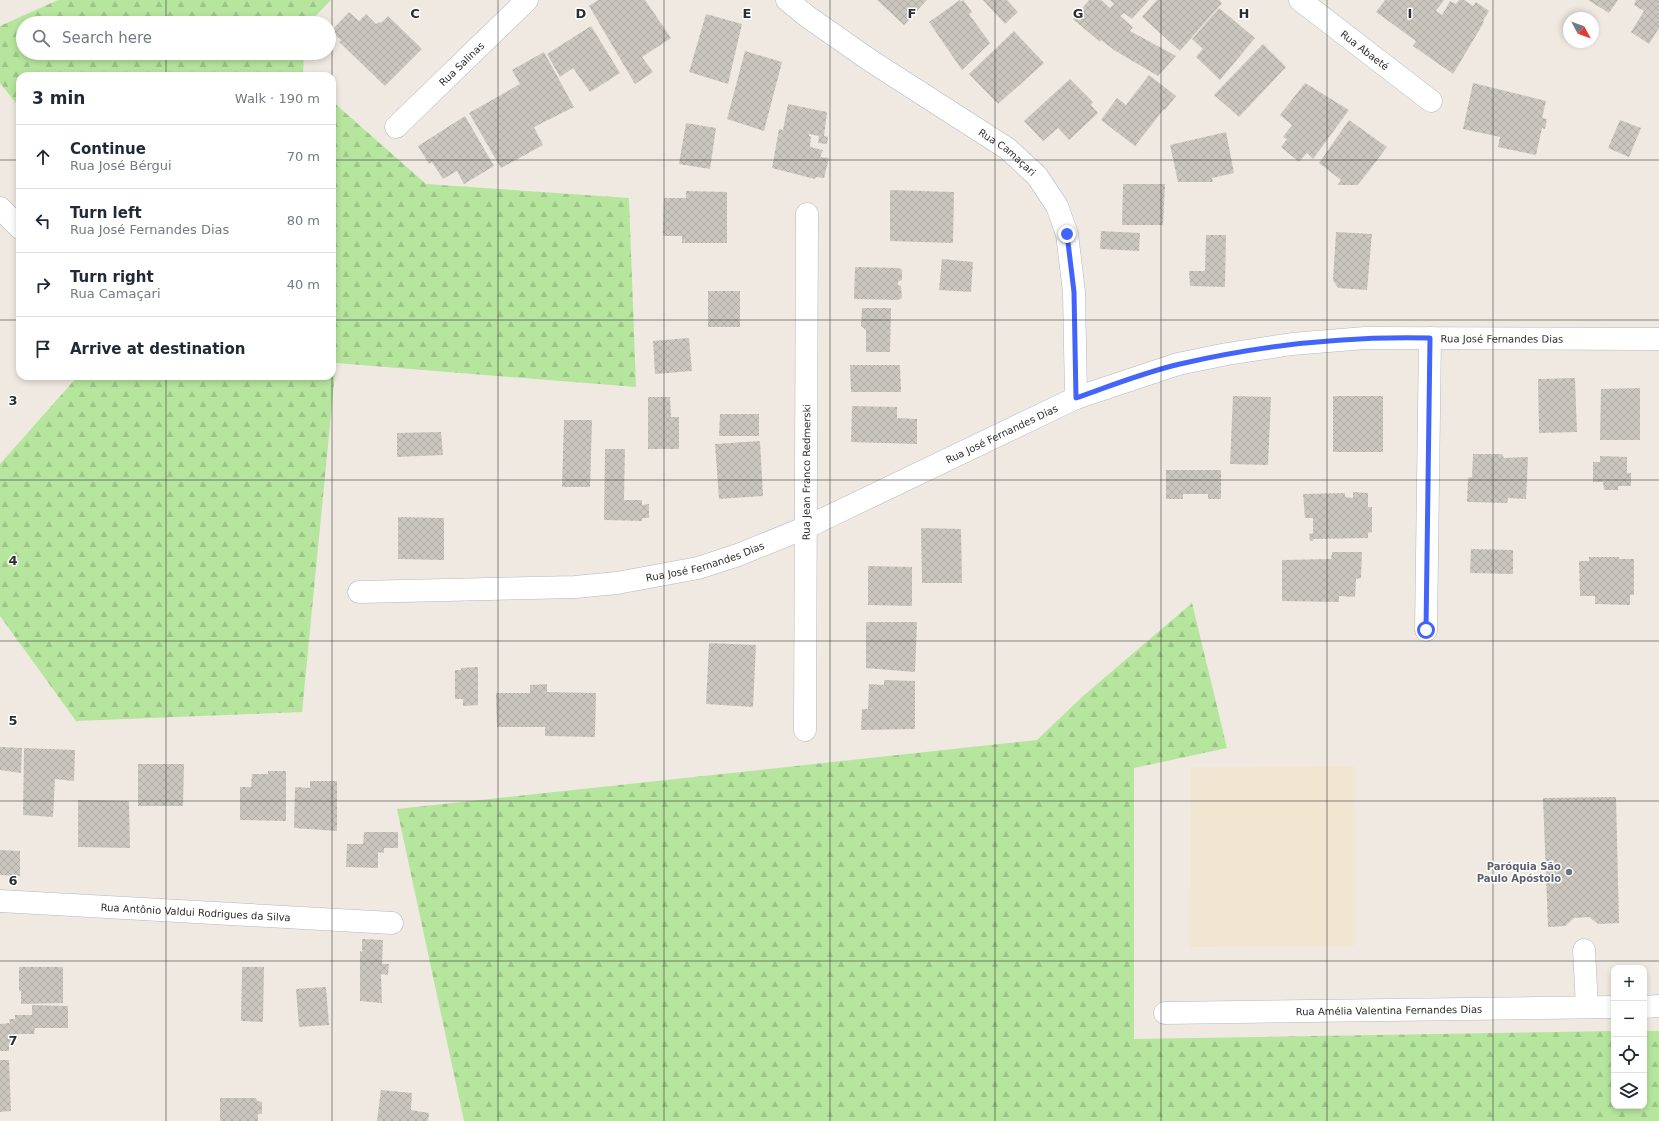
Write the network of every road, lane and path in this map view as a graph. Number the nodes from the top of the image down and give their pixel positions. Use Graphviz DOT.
graph roads {
  1 [pos="527,0"];
  2 [pos="787,0"];
  3 [pos="1300,0"];
  4 [pos="1431,101"];
  5 [pos="396,127"];
  6 [pos="0,208"];
  7 [pos="807,214"];
  8 [pos="16,224"];
  9 [pos="1430,338"];
  10 [pos="1659,339"];
  11 [pos="1076,398"];
  12 [pos="807,527"];
  13 [pos="359,592"];
  14 [pos="1426,630"];
  15 [pos="805,730"];
  16 [pos="0,901"];
  17 [pos="392,923"];
  18 [pos="1584,950"];
  19 [pos="1659,1006"];
  20 [pos="1587,1007"];
  21 [pos="1611,1007"];
  22 [pos="1647,1007"];
  23 [pos="1165,1013"];
  1 -- 5 [label="street, Rua Salinas"];
  2 -- 11 [label="street, Rua Camaçari"];
  3 -- 4 [label="street, Rua Abaeté"];
  6 -- 8 [label="street"];
  7 -- 12 [label="street, Rua Jean Franco Redmerski"];
  9 -- 10 [label="street, Rua José Fernandes Dias"];
  9 -- 11 [label="street, Rua José Fernandes Dias"];
  9 -- 14 [label="street"];
  11 -- 12 [label="street, Rua José Fernandes Dias"];
  12 -- 13 [label="street, Rua José Fernandes Dias"];
  12 -- 15 [label="street, Rua Jean Franco Redmerski"];
  16 -- 17 [label="street, Rua Antônio Valdui Rodrigues da Silva"];
  18 -- 20 [label="street"];
  19 -- 22 [label="street"];
  20 -- 21 [label="street, Rua Amélia Valentina Fernandes Dias"];
  20 -- 23 [label="street, Rua Amélia Valentina Fernandes Dias"];
}
